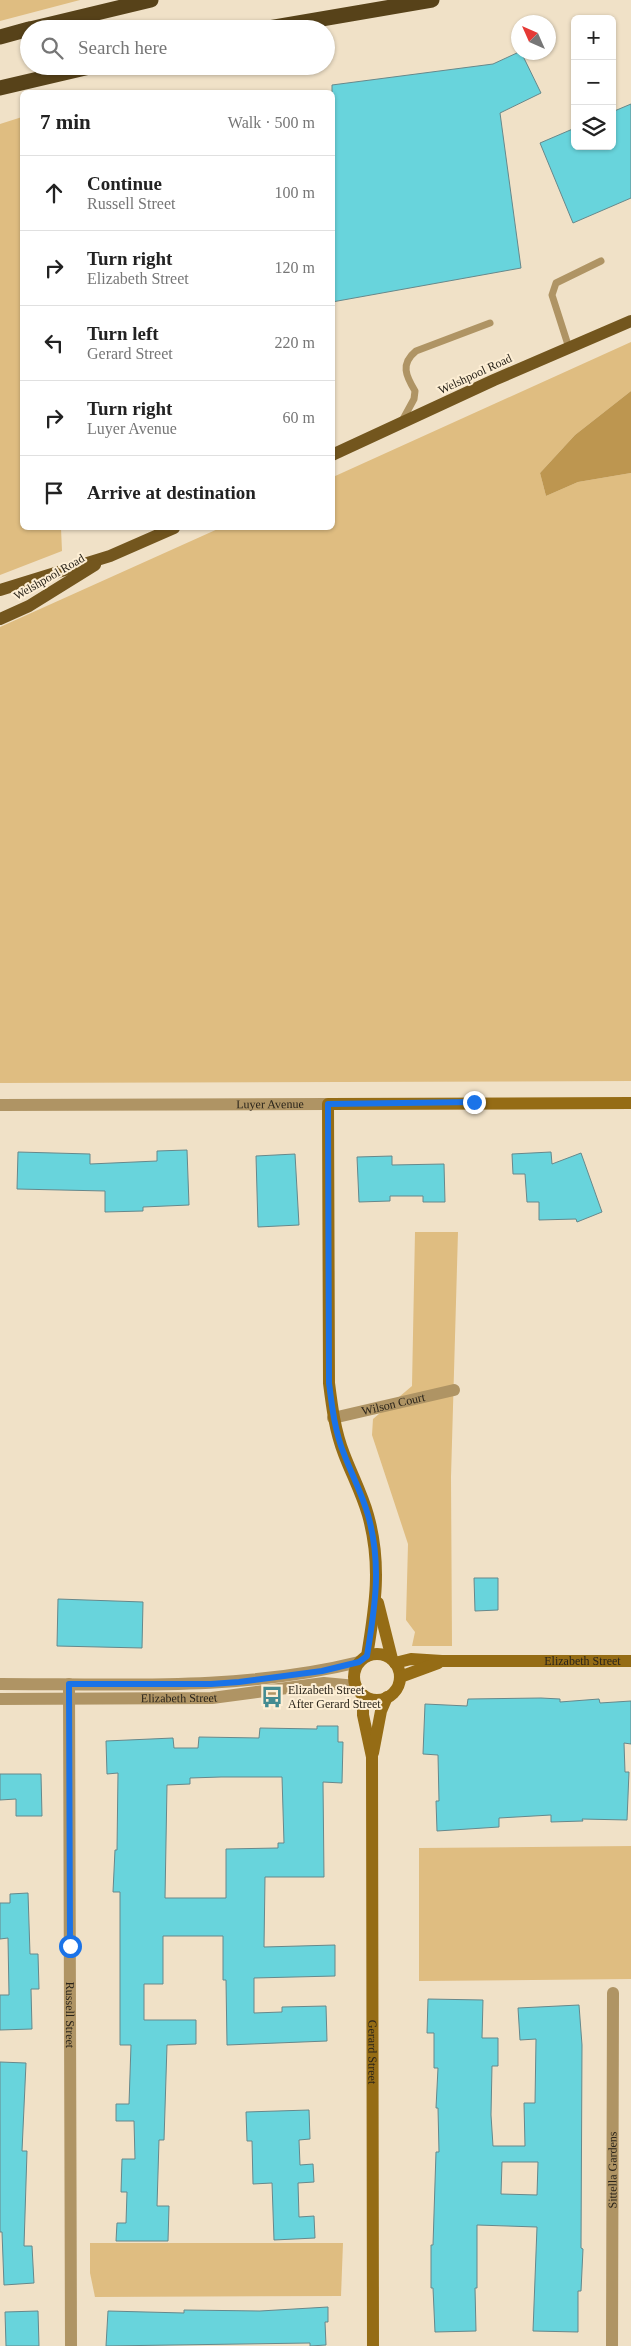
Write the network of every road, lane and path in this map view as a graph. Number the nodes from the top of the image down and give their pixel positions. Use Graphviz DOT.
graph roads {
  1 [pos="151,0"];
  2 [pos="432,0"];
  3 [pos="63,20"];
  4 [pos="315,20"];
  5 [pos="20,31"];
  6 [pos="0,36"];
  7 [pos="56,75"];
  8 [pos="0,88"];
  9 [pos="601,261"];
  10 [pos="631,320"];
  11 [pos="490,323"];
  12 [pos="569,348"];
  13 [pos="401,424"];
  14 [pos="335,454"];
  15 [pos="169,530"];
  16 [pos="110,556"];
  17 [pos="0,590"];
  18 [pos="0,619"];
  19 [pos="631,1103"];
  20 [pos="328,1104"];
  21 [pos="0,1105"];
  22 [pos="454,1390"];
  23 [pos="333,1418"];
  24 [pos="377,1596"];
  25 [pos="363,1659"];
  26 [pos="393,1661"];
  27 [pos="442,1661"];
  28 [pos="631,1661"];
  29 [pos="400,1677"];
  30 [pos="0,1684"];
  31 [pos="69,1684"];
  32 [pos="359,1691"];
  33 [pos="387,1697"];
  34 [pos="0,1699"];
  35 [pos="70,1699"];
  36 [pos="372,1758"];
  37 [pos="613,1993"];
  38 [pos="71,2346"];
  39 [pos="373,2346"];
  40 [pos="612,2346"];
  1 -- 3 [label="highway"];
  2 -- 4 [label="highway"];
  5 -- 6 [label="highway"];
  7 -- 8 [label="highway"];
  9 -- 12 [label="lane"];
  10 -- 12 [label="main road, Welshpool Road"];
  11 -- 13 [label="lane"];
  12 -- 13 [label="main road, Welshpool Road"];
  13 -- 14 [label="main road, Welshpool Road"];
  15 -- 16 [label="main road, Welshpool Road"];
  16 -- 17 [label="main road, Welshpool Road"];
  16 -- 18 [label="main road, Welshpool Road"];
  19 -- 20 [label="street, Luyer Avenue"];
  20 -- 21 [label="street, Luyer Avenue"];
  20 -- 23 [label="street"];
  22 -- 23 [label="street, Wilson Court"];
  23 -- 24 [label="street"];
  24 -- 25 [label="street"];
  24 -- 26 [label="street"];
  25 -- 26 [label="street"];
  25 -- 31 [label="street, Elizabeth Street"];
  25 -- 32 [label="street"];
  26 -- 27 [label="street, Elizabeth Street"];
  26 -- 29 [label="street"];
  27 -- 28 [label="street, Elizabeth Street"];
  27 -- 29 [label="street, Elizabeth Street"];
  29 -- 33 [label="street"];
  30 -- 31 [label="street, Elizabeth Street"];
  31 -- 35 [label="street, Russell Street"];
  32 -- 33 [label="street"];
  32 -- 35 [label="street, Elizabeth Street"];
  32 -- 36 [label="street, Gerard Street"];
  33 -- 36 [label="street, Gerard Street"];
  34 -- 35 [label="street, Elizabeth Street"];
  35 -- 38 [label="street, Russell Street"];
  36 -- 39 [label="street, Gerard Street"];
  37 -- 40 [label="street, Sittella Gardens"];
}
